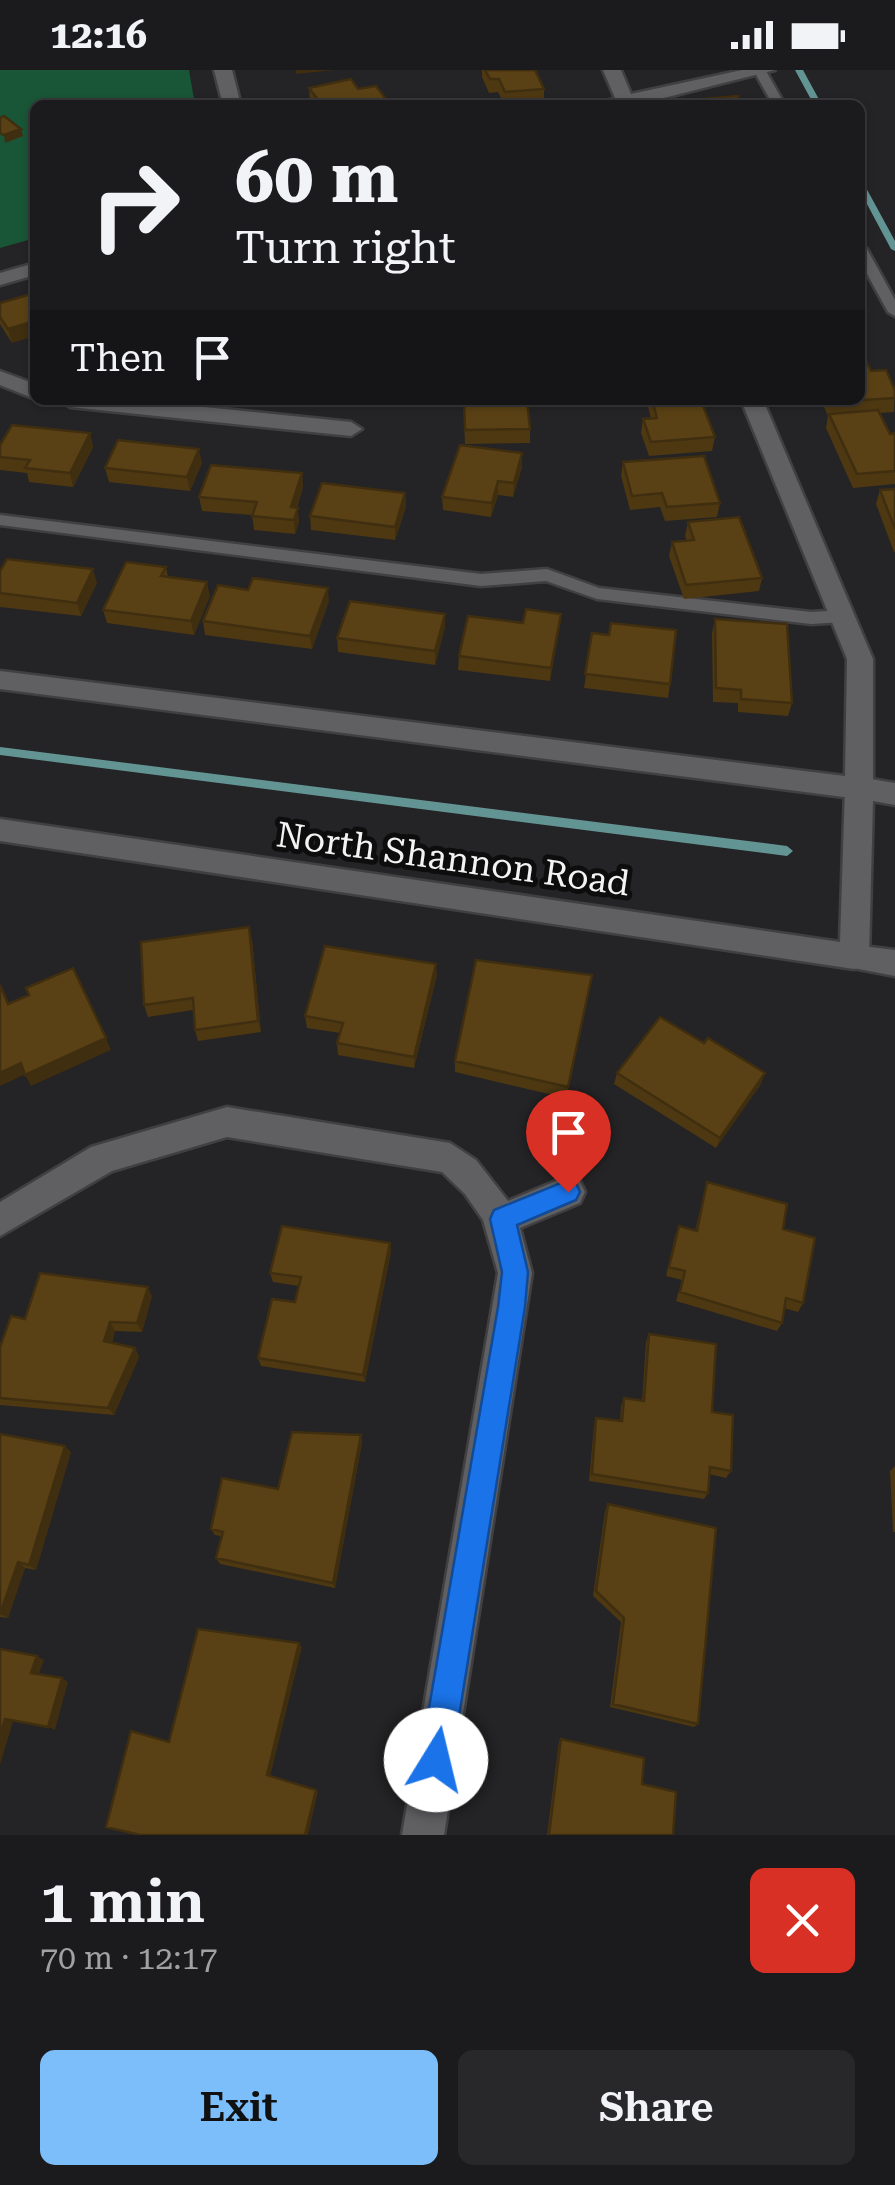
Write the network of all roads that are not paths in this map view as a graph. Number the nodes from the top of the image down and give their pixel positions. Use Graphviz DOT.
graph roads {
  1 [pos="223,70"];
  2 [pos="612,70"];
  3 [pos="763,71"];
  4 [pos="231,100"];
  5 [pos="625,100"];
  6 [pos="635,100"];
  7 [pos="777,100"];
  8 [pos="865,259"];
  9 [pos="30,271"];
  10 [pos="0,280"];
  11 [pos="895,312"];
  12 [pos="0,377"];
  13 [pos="30,390"];
  14 [pos="119,405"];
  15 [pos="754,405"];
  16 [pos="352,429"];
  17 [pos="0,520"];
  18 [pos="843,616"];
  19 [pos="0,680"];
  20 [pos="859,788"];
  21 [pos="895,794"];
  22 [pos="0,830"];
  23 [pos="854,956"];
  24 [pos="895,963"];
  25 [pos="568,1192"];
  26 [pos="503,1219"];
  27 [pos="0,1220"];
  28 [pos="423,1835"];
  1 -- 4 [label="street"];
  2 -- 5 [label="street"];
  3 -- 6 [label="street"];
  3 -- 7 [label="lane"];
  8 -- 11 [label="lane"];
  9 -- 10 [label="street"];
  12 -- 13 [label="street"];
  14 -- 16 [label="street"];
  15 -- 18 [label="street"];
  17 -- 18 [label="lane"];
  18 -- 20 [label="street"];
  19 -- 20 [label="street"];
  20 -- 21 [label="street"];
  20 -- 23 [label="street"];
  22 -- 23 [label="street, North Shannon Road"];
  23 -- 24 [label="street, North Shannon Road"];
  25 -- 26 [label="street"];
  26 -- 27 [label="street"];
  26 -- 28 [label="street"];
}
